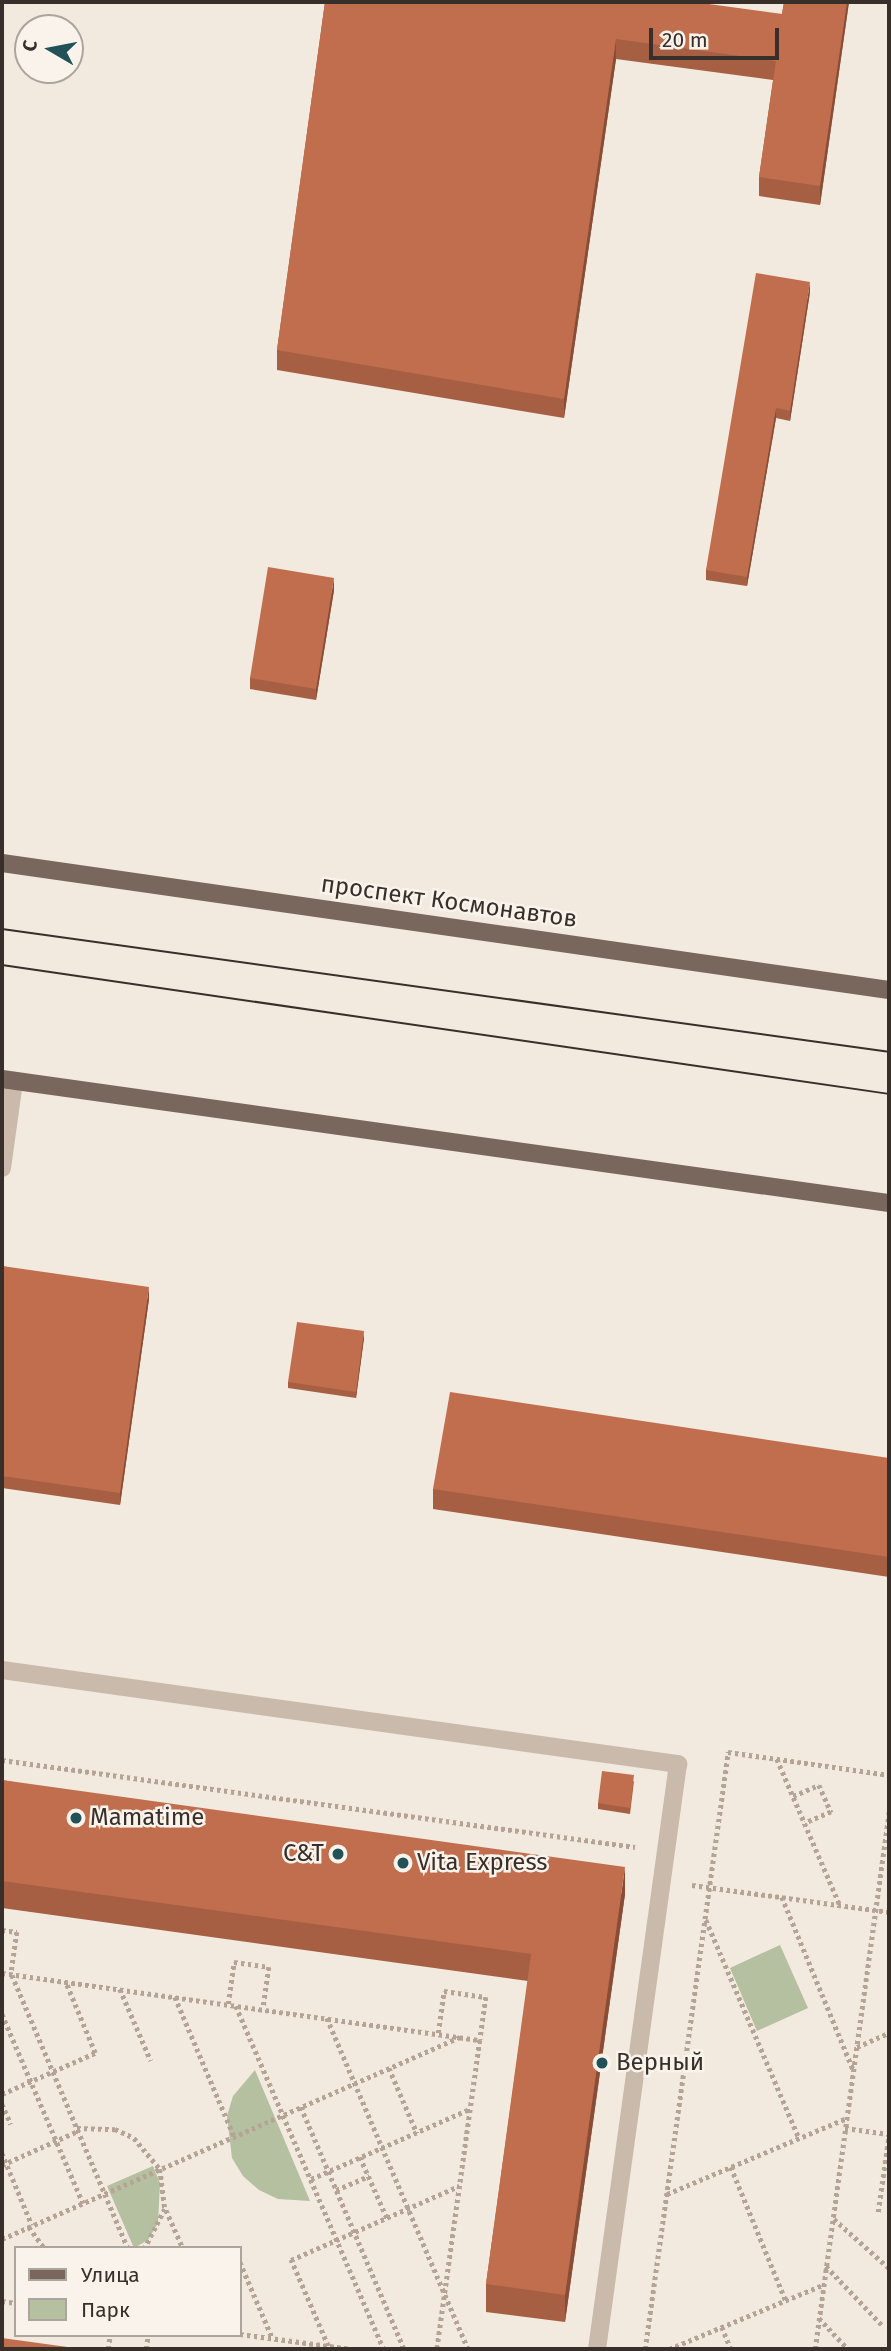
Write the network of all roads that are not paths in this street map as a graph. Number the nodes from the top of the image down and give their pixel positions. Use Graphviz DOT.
graph roads {
  1 [pos="2,863"];
  2 [pos="889,990"];
  3 [pos="8,1080"];
  4 [pos="2,1168"];
  5 [pos="889,1203"];
  6 [pos="2,1670"];
  7 [pos="597,2349"];
  1 -- 2 [label="main road, проспект Космонавтов"];
  3 -- 4 [label="lane"];
  3 -- 5 [label="main road"];
  6 -- 7 [label="lane"];
}
